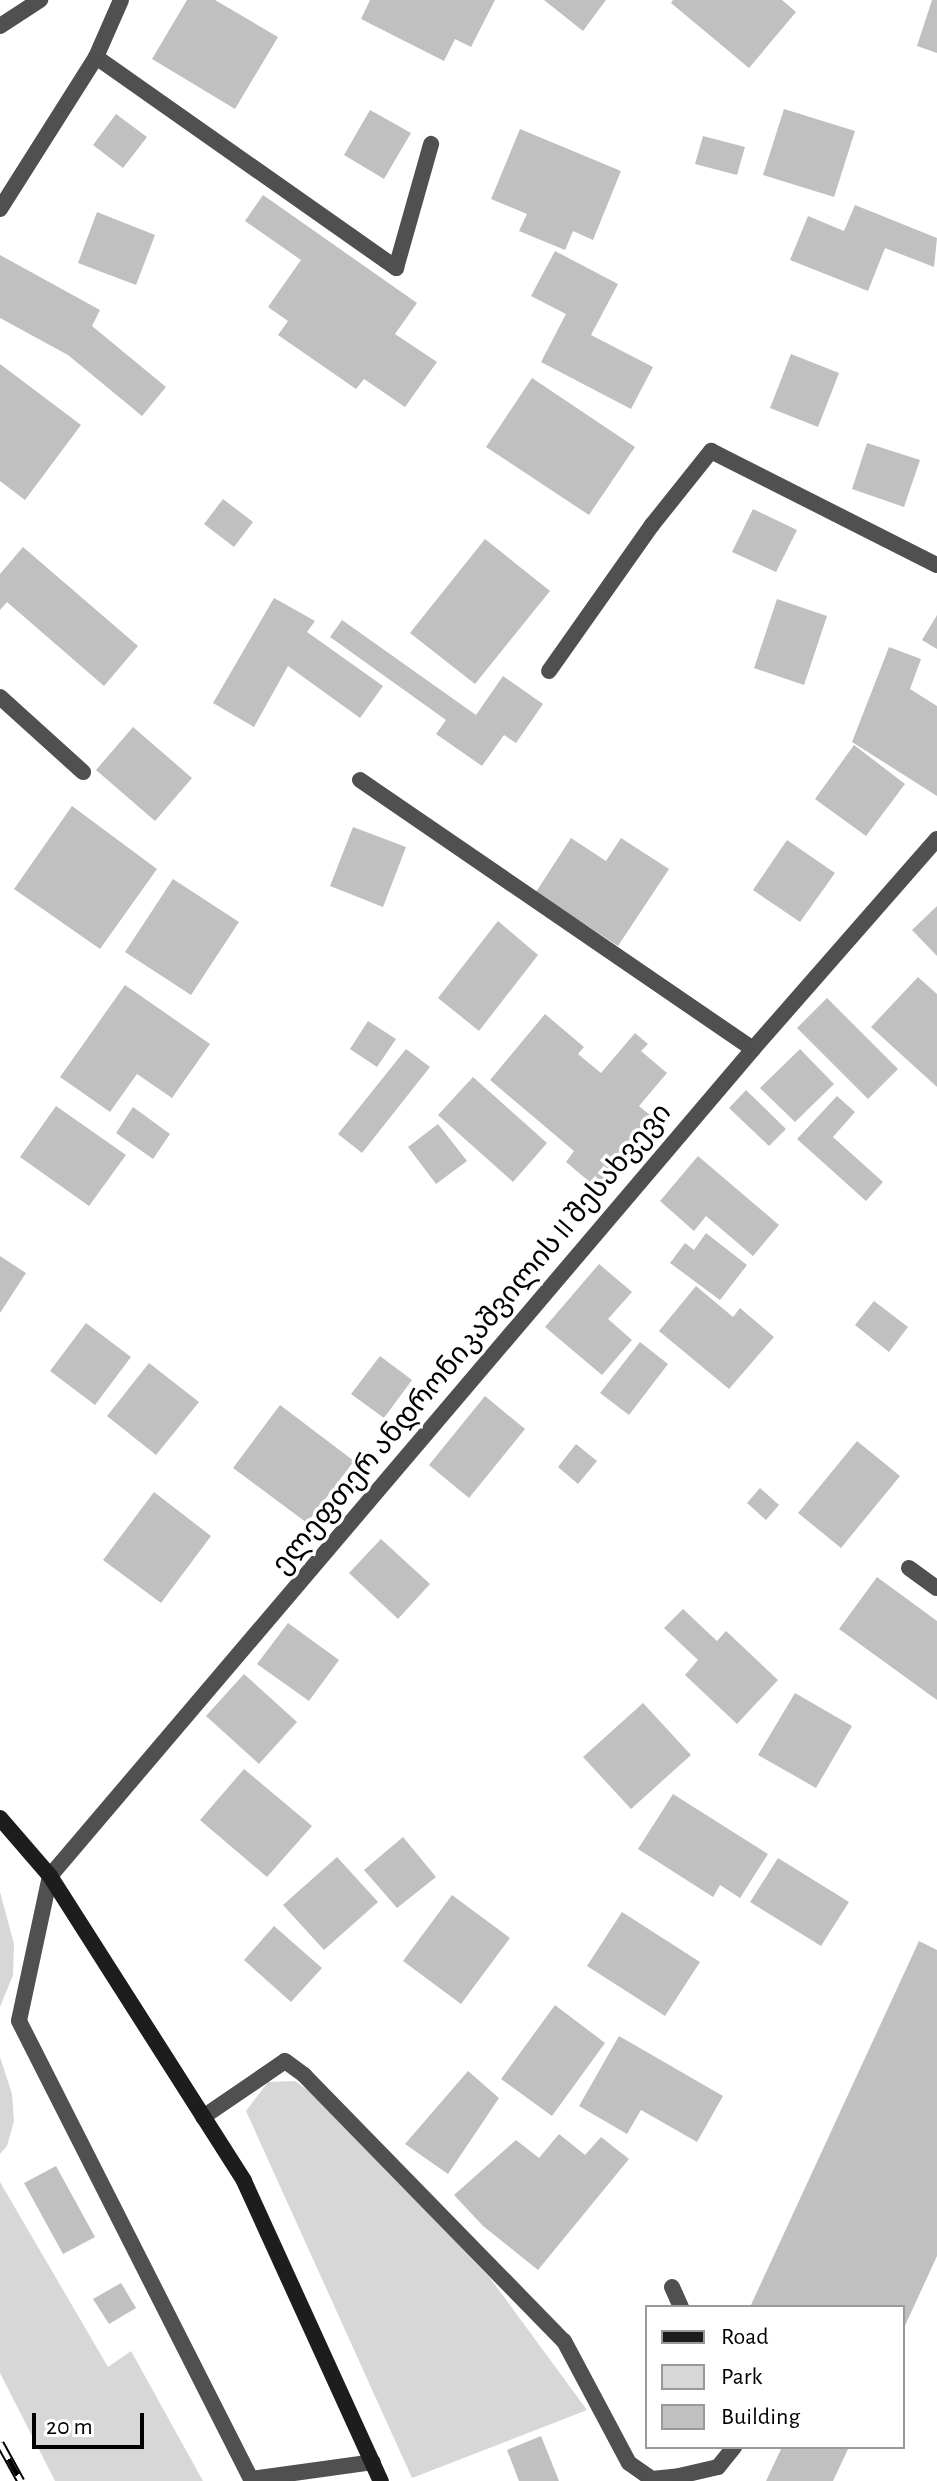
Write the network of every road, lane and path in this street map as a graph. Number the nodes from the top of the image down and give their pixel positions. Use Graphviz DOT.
graph roads {
  1 [pos="40,0"];
  2 [pos="121,0"];
  3 [pos="0,26"];
  4 [pos="96,57"];
  5 [pos="431,144"];
  6 [pos="0,209"];
  7 [pos="937,565"];
  8 [pos="549,671"];
  9 [pos="0,697"];
  10 [pos="83,772"];
  11 [pos="360,780"];
  12 [pos="937,839"];
  13 [pos="753,1049"];
  14 [pos="909,1568"];
  15 [pos="937,1588"];
  16 [pos="0,1818"];
  17 [pos="50,1876"];
  18 [pos="203,2117"];
  19 [pos="672,2287"];
  20 [pos="680,2305"];
  21 [pos="732,2449"];
  22 [pos="373,2462"];
  23 [pos="381,2481"];
  1 -- 3 [label="street"];
  2 -- 4 [label="street"];
  4 -- 5 [label="street"];
  4 -- 6 [label="street"];
  7 -- 8 [label="street"];
  9 -- 10 [label="street"];
  11 -- 13 [label="street"];
  12 -- 13 [label="street, ელეფთერ ანდრონიკაშვილის II შესახვევი"];
  13 -- 17 [label="street, ელეფთერ ანდრონიკაშვილის II შესახვევი"];
  14 -- 15 [label="street"];
  16 -- 17 [label="main road"];
  17 -- 18 [label="main road"];
  17 -- 22 [label="street"];
  18 -- 21 [label="street"];
  18 -- 22 [label="main road"];
  19 -- 20 [label="street"];
  22 -- 23 [label="main road"];
}
